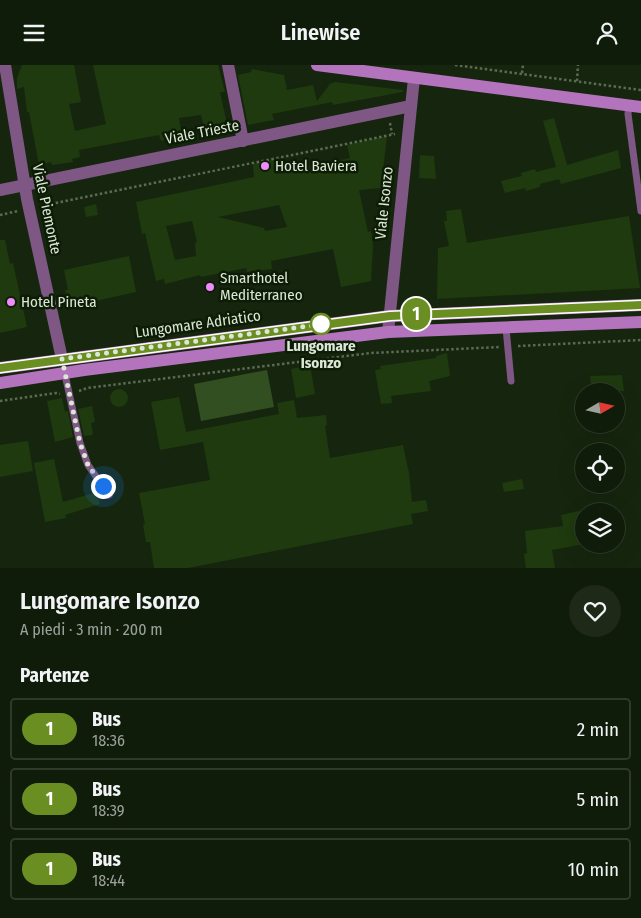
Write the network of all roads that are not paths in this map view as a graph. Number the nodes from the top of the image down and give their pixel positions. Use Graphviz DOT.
graph roads {
  1 [pos="5,65"];
  2 [pos="228,65"];
  3 [pos="317,65"];
  4 [pos="414,78"];
  5 [pos="411,106"];
  6 [pos="635,106"];
  7 [pos="243,141"];
  8 [pos="25,185"];
  9 [pos="0,190"];
  10 [pos="641,211"];
  11 [pos="641,305"];
  12 [pos="390,316"];
  13 [pos="641,323"];
  14 [pos="506,328"];
  15 [pos="388,332"];
  16 [pos="62,359"];
  17 [pos="0,368"];
  18 [pos="65,373"];
  19 [pos="512,381"];
  20 [pos="0,383"];
  21 [pos="109,495"];
  1 -- 8 [label="street, Viale Piemonte"];
  2 -- 7 [label="street"];
  3 -- 4 [label="street"];
  4 -- 5 [label="street, Viale Isonzo"];
  4 -- 6 [label="street"];
  5 -- 7 [label="street, Viale Trieste"];
  5 -- 12 [label="street, Viale Isonzo"];
  6 -- 10 [label="lane"];
  7 -- 8 [label="street, Viale Trieste"];
  8 -- 9 [label="street, Viale Trieste"];
  8 -- 16 [label="street, Viale Piemonte"];
  11 -- 12 [label="street, Lungomare Adriatico"];
  12 -- 15 [label="street, Viale Isonzo"];
  12 -- 16 [label="street, Lungomare Adriatico"];
  13 -- 14 [label="street, Lungomare Adriatico"];
  14 -- 15 [label="street, Lungomare Adriatico"];
  14 -- 19 [label="lane"];
  15 -- 18 [label="street, Lungomare Adriatico"];
  16 -- 17 [label="street, Lungomare Adriatico"];
  16 -- 18 [label="lane"];
  18 -- 20 [label="street, Lungomare Adriatico"];
  18 -- 21 [label="lane"];
}
